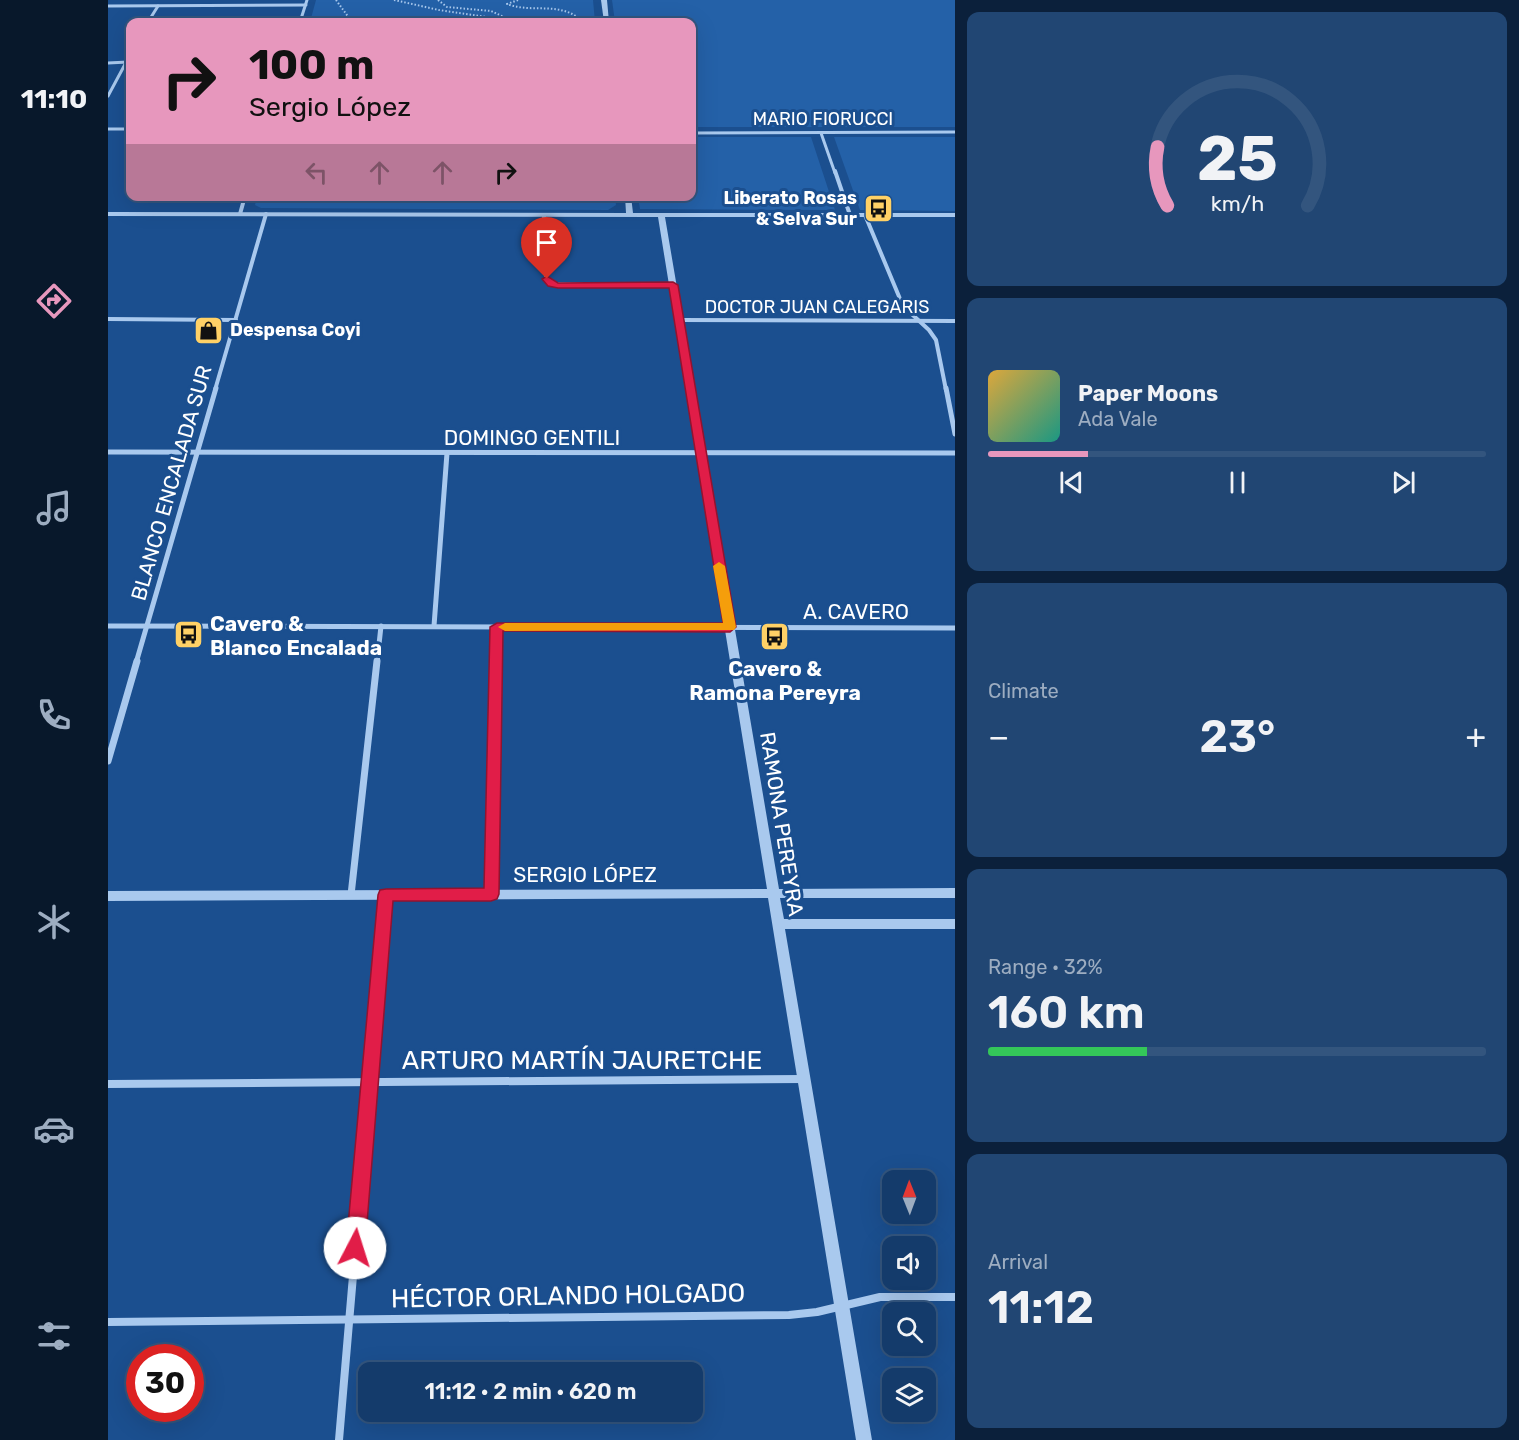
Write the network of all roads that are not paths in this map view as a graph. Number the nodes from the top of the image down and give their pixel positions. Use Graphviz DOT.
graph roads {
  1 [pos="171,0"];
  2 [pos="307,0"];
  3 [pos="604,0"];
  4 [pos="306,5"];
  5 [pos="108,6"];
  6 [pos="158,6"];
  7 [pos="168,6"];
  8 [pos="150,18"];
  9 [pos="301,18"];
  10 [pos="606,18"];
  11 [pos="126,62"];
  12 [pos="108,63"];
  13 [pos="126,65"];
  14 [pos="108,96"];
  15 [pos="108,129"];
  16 [pos="126,129"];
  17 [pos="955,132"];
  18 [pos="696,133"];
  19 [pos="820,133"];
  20 [pos="244,201"];
  21 [pos="629,201"];
  22 [pos="108,214"];
  23 [pos="240,214"];
  24 [pos="266,214"];
  25 [pos="544,214"];
  26 [pos="630,215"];
  27 [pos="661,215"];
  28 [pos="850,215"];
  29 [pos="865,215"];
  30 [pos="955,215"];
  31 [pos="673,285"];
  32 [pos="108,319"];
  33 [pos="236,320"];
  34 [pos="679,320"];
  35 [pos="918,321"];
  36 [pos="955,321"];
  37 [pos="955,434"];
  38 [pos="108,452"];
  39 [pos="197,452"];
  40 [pos="447,453"];
  41 [pos="955,453"];
  42 [pos="701,454"];
  43 [pos="108,626"];
  44 [pos="147,626"];
  45 [pos="381,626"];
  46 [pos="434,626"];
  47 [pos="497,627"];
  48 [pos="730,627"];
  49 [pos="955,628"];
  50 [pos="108,761"];
  51 [pos="774,893"];
  52 [pos="955,893"];
  53 [pos="491,894"];
  54 [pos="351,895"];
  55 [pos="386,895"];
  56 [pos="108,896"];
  57 [pos="779,924"];
  58 [pos="955,924"];
  59 [pos="805,1079"];
  60 [pos="370,1082"];
  61 [pos="108,1084"];
  62 [pos="955,1297"];
  63 [pos="842,1306"];
  64 [pos="349,1320"];
  65 [pos="108,1322"];
  66 [pos="339,1440"];
  67 [pos="864,1440"];
  1 -- 7 [label="street"];
  2 -- 4 [label="street"];
  3 -- 10 [label="street"];
  4 -- 7 [label="street"];
  4 -- 9 [label="street"];
  5 -- 6 [label="street"];
  6 -- 7 [label="street"];
  6 -- 8 [label="street"];
  11 -- 12 [label="street"];
  13 -- 14 [label="street"];
  15 -- 16 [label="street"];
  17 -- 19 [label="street, MARIO FIORUCCI"];
  18 -- 19 [label="street, MARIO FIORUCCI"];
  19 -- 28 [label="street"];
  20 -- 23 [label="street"];
  21 -- 26 [label="street"];
  22 -- 23 [label="street"];
  23 -- 24 [label="street"];
  24 -- 25 [label="street"];
  24 -- 33 [label="street, BLANCO ENCALADA SUR"];
  25 -- 26 [label="street"];
  25 -- 31 [label="street"];
  26 -- 27 [label="street"];
  27 -- 28 [label="street"];
  27 -- 31 [label="street, RAMONA PEREYRA"];
  28 -- 29 [label="street"];
  29 -- 30 [label="street"];
  29 -- 35 [label="street"];
  31 -- 34 [label="street, RAMONA PEREYRA"];
  32 -- 33 [label="street"];
  33 -- 39 [label="street, BLANCO ENCALADA SUR"];
  34 -- 35 [label="street, DOCTOR JUAN CALEGARIS"];
  34 -- 42 [label="street, RAMONA PEREYRA"];
  35 -- 36 [label="street, DOCTOR JUAN CALEGARIS"];
  35 -- 37 [label="street"];
  38 -- 39 [label="street, DOMINGO GENTILI"];
  39 -- 40 [label="street, DOMINGO GENTILI"];
  39 -- 44 [label="street, BLANCO ENCALADA SUR"];
  40 -- 42 [label="street, DOMINGO GENTILI"];
  40 -- 46 [label="street"];
  41 -- 42 [label="street, DOMINGO GENTILI"];
  42 -- 48 [label="street, RAMONA PEREYRA"];
  43 -- 44 [label="street, A. CAVERO"];
  44 -- 45 [label="street, A. CAVERO"];
  44 -- 50 [label="street, BLANCO ENCALADA SUR"];
  45 -- 46 [label="street, A. CAVERO"];
  45 -- 54 [label="street"];
  46 -- 47 [label="street, A. CAVERO"];
  47 -- 48 [label="street, A. CAVERO"];
  47 -- 53 [label="street"];
  48 -- 49 [label="street, A. CAVERO"];
  48 -- 51 [label="street, RAMONA PEREYRA"];
  51 -- 52 [label="street, SERGIO LÓPEZ"];
  51 -- 53 [label="street, SERGIO LÓPEZ"];
  51 -- 57 [label="street, RAMONA PEREYRA"];
  53 -- 55 [label="street, SERGIO LÓPEZ"];
  54 -- 55 [label="street, SERGIO LÓPEZ"];
  54 -- 56 [label="street, SERGIO LÓPEZ"];
  55 -- 60 [label="street"];
  57 -- 58 [label="street"];
  57 -- 59 [label="street, RAMONA PEREYRA"];
  59 -- 60 [label="street, ARTURO MARTÍN JAURETCHE"];
  59 -- 63 [label="street, RAMONA PEREYRA"];
  60 -- 61 [label="street, ARTURO MARTÍN JAURETCHE"];
  60 -- 64 [label="street"];
  62 -- 63 [label="street, HÉCTOR ORLANDO HOLGADO"];
  63 -- 64 [label="street, HÉCTOR ORLANDO HOLGADO"];
  63 -- 67 [label="street, RAMONA PEREYRA"];
  64 -- 65 [label="street, HÉCTOR ORLANDO HOLGADO"];
  64 -- 66 [label="street"];
}
